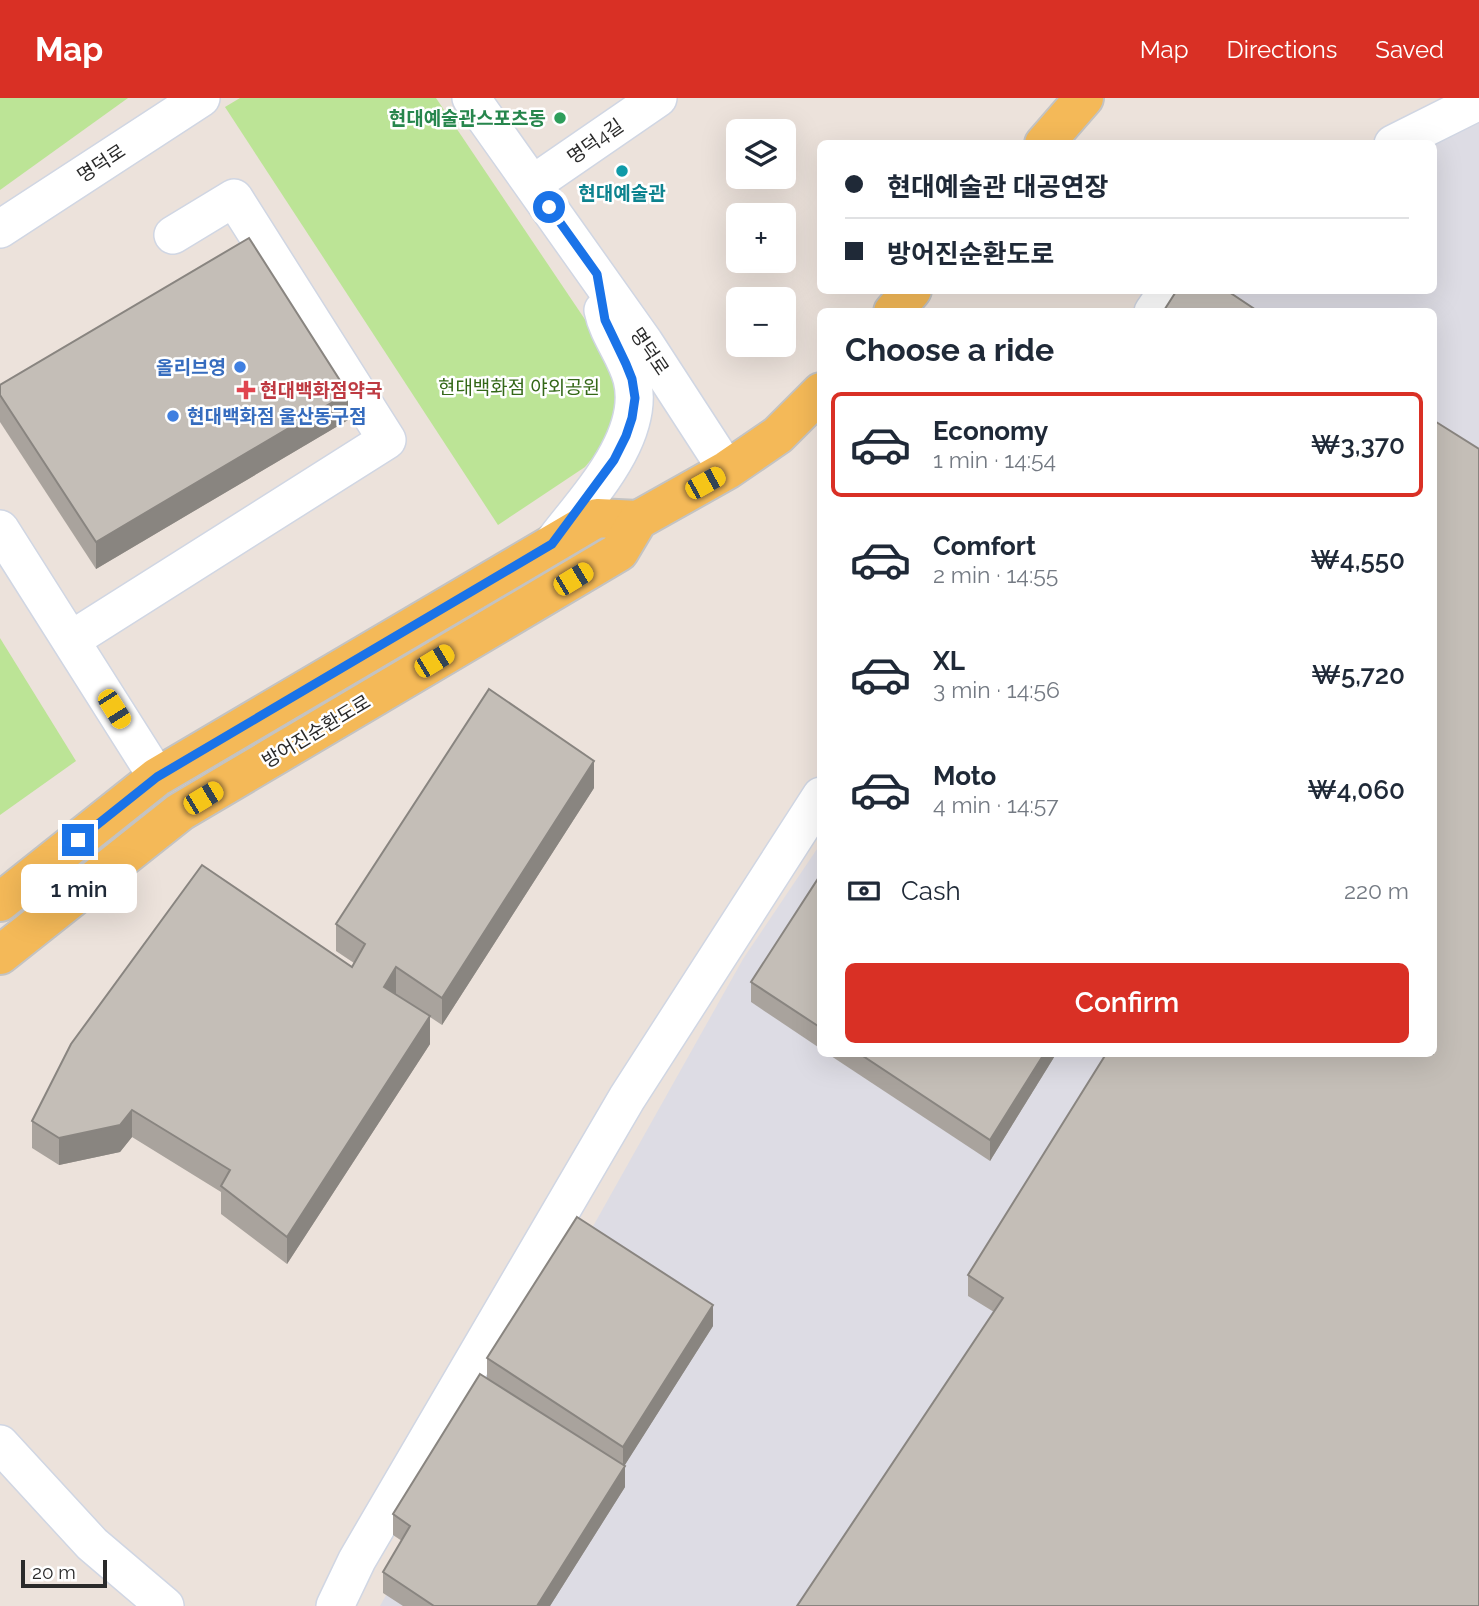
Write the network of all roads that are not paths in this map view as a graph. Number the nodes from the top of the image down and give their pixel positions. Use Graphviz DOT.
graph roads {
  1 [pos="201,98"];
  2 [pos="471,98"];
  3 [pos="658,98"];
  4 [pos="1084,98"];
  5 [pos="1479,101"];
  6 [pos="1047,140"];
  7 [pos="1400,140"];
  8 [pos="533,184"];
  9 [pos="0,229"];
  10 [pos="173,235"];
  11 [pos="597,274"];
  12 [pos="909,294"];
  13 [pos="896,308"];
  14 [pos="817,397"];
  15 [pos="727,470"];
  16 [pos="638,520"];
  17 [pos="0,529"];
  18 [pos="552,544"];
  19 [pos="71,640"];
  20 [pos="157,777"];
  21 [pos="817,802"];
  22 [pos="0,902"];
  23 [pos="0,955"];
  24 [pos="0,1444"];
  25 [pos="165,1606"];
  26 [pos="335,1606"];
  1 -- 9 [label="street, 명덕로"];
  2 -- 8 [label="street, 명덕로"];
  3 -- 8 [label="street, 명덕4길"];
  4 -- 6 [label="main road"];
  5 -- 7 [label="street"];
  8 -- 11 [label="street, 명덕로"];
  10 -- 19 [label="street"];
  11 -- 15 [label="street, 명덕로"];
  11 -- 18 [label="street"];
  12 -- 13 [label="main road"];
  14 -- 15 [label="main road, 방어진순환도로"];
  15 -- 16 [label="main road, 방어진순환도로"];
  16 -- 18 [label="main road, 방어진순환도로"];
  16 -- 23 [label="main road, 방어진순환도로"];
  17 -- 19 [label="street"];
  18 -- 20 [label="main road, 방어진순환도로"];
  19 -- 20 [label="street"];
  20 -- 22 [label="main road, 방어진순환도로"];
  21 -- 26 [label="street"];
  24 -- 25 [label="street"];
}
